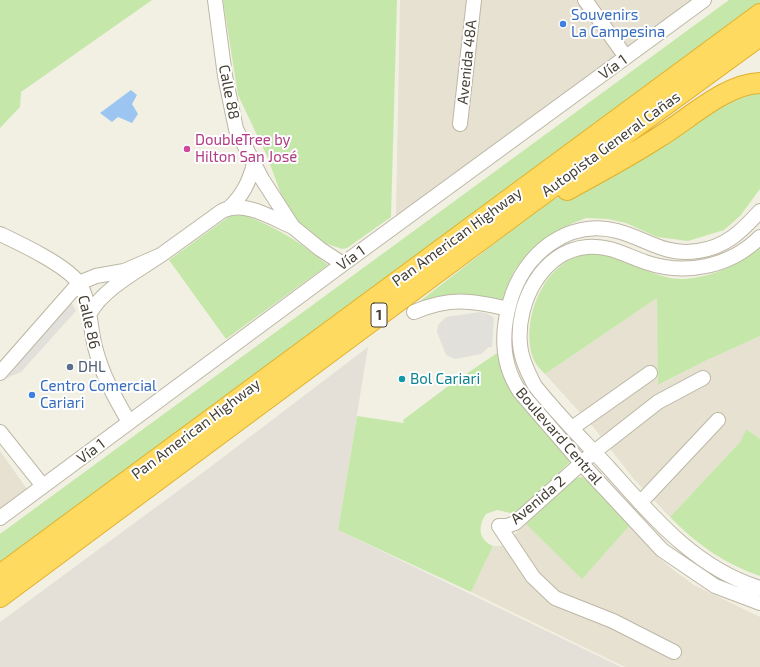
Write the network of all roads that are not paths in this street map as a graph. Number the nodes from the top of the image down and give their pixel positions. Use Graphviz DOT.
graph roads {
  1 [pos="215,0"];
  2 [pos="474,0"];
  3 [pos="585,0"];
  4 [pos="704,0"];
  5 [pos="760,14"];
  6 [pos="760,36"];
  7 [pos="626,58"];
  8 [pos="760,83"];
  9 [pos="460,124"];
  10 [pos="254,164"];
  11 [pos="268,190"];
  12 [pos="528,205"];
  13 [pos="229,208"];
  14 [pos="253,210"];
  15 [pos="760,210"];
  16 [pos="293,227"];
  17 [pos="0,234"];
  18 [pos="760,237"];
  19 [pos="725,243"];
  20 [pos="161,255"];
  21 [pos="732,256"];
  22 [pos="343,264"];
  23 [pos="79,283"];
  24 [pos="524,304"];
  25 [pos="509,305"];
  26 [pos="414,312"];
  27 [pos="90,313"];
  28 [pos="504,325"];
  29 [pos="520,327"];
  30 [pos="0,373"];
  31 [pos="650,373"];
  32 [pos="704,378"];
  33 [pos="718,420"];
  34 [pos="129,422"];
  35 [pos="572,428"];
  36 [pos="0,432"];
  37 [pos="594,452"];
  38 [pos="582,464"];
  39 [pos="44,486"];
  40 [pos="640,503"];
  41 [pos="118,509"];
  42 [pos="0,518"];
  43 [pos="0,575"];
  44 [pos="750,590"];
  45 [pos="0,597"];
  46 [pos="760,604"];
  47 [pos="0,605"];
  48 [pos="674,652"];
  1 -- 10 [label="street, Calle 88"];
  2 -- 9 [label="street, Avenida 48A"];
  3 -- 7 [label="street"];
  4 -- 7 [label="street, Vía 1"];
  5 -- 43 [label="highway, Pan American Highway / 1"];
  6 -- 12 [label="highway, Autopista General Cañas / 1"];
  7 -- 22 [label="street, Vía 1"];
  8 -- 12 [label="highway"];
  10 -- 11 [label="street, Calle 88"];
  10 -- 13 [label="street"];
  11 -- 14 [label="street"];
  11 -- 16 [label="street, Calle 88"];
  12 -- 41 [label="highway, Autopista General Cañas / 1"];
  13 -- 14 [label="street"];
  13 -- 20 [label="street"];
  14 -- 16 [label="street"];
  15 -- 19 [label="street, Boulevard Central"];
  16 -- 22 [label="street, Calle 88"];
  17 -- 23 [label="street, Calle 86"];
  18 -- 21 [label="street, Boulevard Central"];
  19 -- 21 [label="street"];
  19 -- 25 [label="street, Boulevard Central"];
  20 -- 23 [label="street"];
  20 -- 27 [label="street"];
  21 -- 24 [label="street, Boulevard Central"];
  22 -- 34 [label="street, Vía 1"];
  23 -- 27 [label="street, Calle 86"];
  23 -- 30 [label="street"];
  24 -- 25 [label="street"];
  24 -- 29 [label="street, Boulevard Central"];
  25 -- 26 [label="street"];
  25 -- 28 [label="street, Boulevard Central"];
  27 -- 34 [label="street, Calle 86"];
  28 -- 29 [label="street"];
  28 -- 38 [label="street, Boulevard Central"];
  29 -- 35 [label="street, Boulevard Central"];
  31 -- 35 [label="street"];
  32 -- 37 [label="street, Avenida 2"];
  33 -- 40 [label="street"];
  34 -- 39 [label="street, Vía 1"];
  35 -- 37 [label="street, Boulevard Central"];
  36 -- 39 [label="street"];
  37 -- 38 [label="street, Avenida 2"];
  37 -- 40 [label="street, Boulevard Central"];
  38 -- 44 [label="street, Boulevard Central"];
  38 -- 48 [label="street, Avenida 2"];
  39 -- 42 [label="street, Vía 1"];
  40 -- 44 [label="street, Boulevard Central"];
  41 -- 45 [label="highway, Autopista General Cañas / 1"];
  41 -- 47 [label="highway"];
  44 -- 46 [label="street, Boulevard Central"];
}
